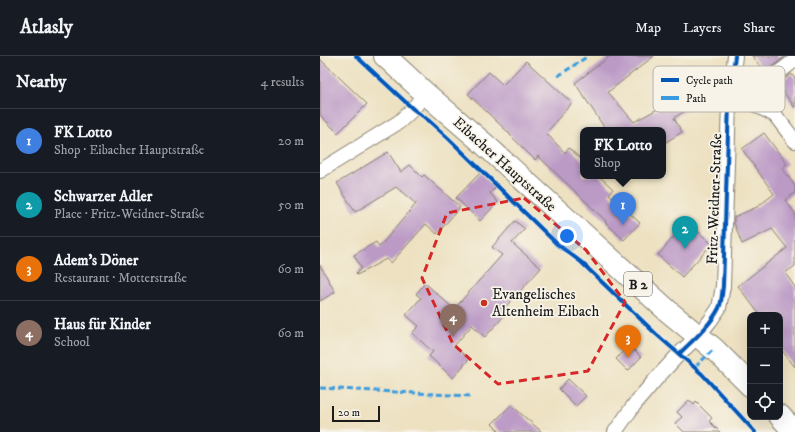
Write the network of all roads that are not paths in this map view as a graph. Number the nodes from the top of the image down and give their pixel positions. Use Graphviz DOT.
graph roads {
  1 [pos="385,56"];
  2 [pos="735,56"];
  3 [pos="795,60"];
  4 [pos="734,66"];
  5 [pos="785,67"];
  6 [pos="425,93"];
  7 [pos="729,112"];
  8 [pos="768,112"];
  9 [pos="795,141"];
  10 [pos="320,171"];
  11 [pos="698,336"];
  12 [pos="749,384"];
  13 [pos="783,419"];
  14 [pos="615,432"];
  15 [pos="795,432"];
  1 -- 6 [label="main road, Eibacher Hauptstraße / B 2"];
  2 -- 4 [label="street, Fritz-Weidner-Straße"];
  3 -- 5 [label="street"];
  6 -- 10 [label="street"];
  6 -- 11 [label="main road, Eibacher Hauptstraße / B 2"];
  7 -- 11 [label="street, Fritz-Weidner-Straße"];
  8 -- 9 [label="street"];
  11 -- 12 [label="main road, Eibacher Hauptstraße / B 2"];
  11 -- 14 [label="street, Fritz-Weidner-Straße"];
  13 -- 15 [label="main road"];
}
